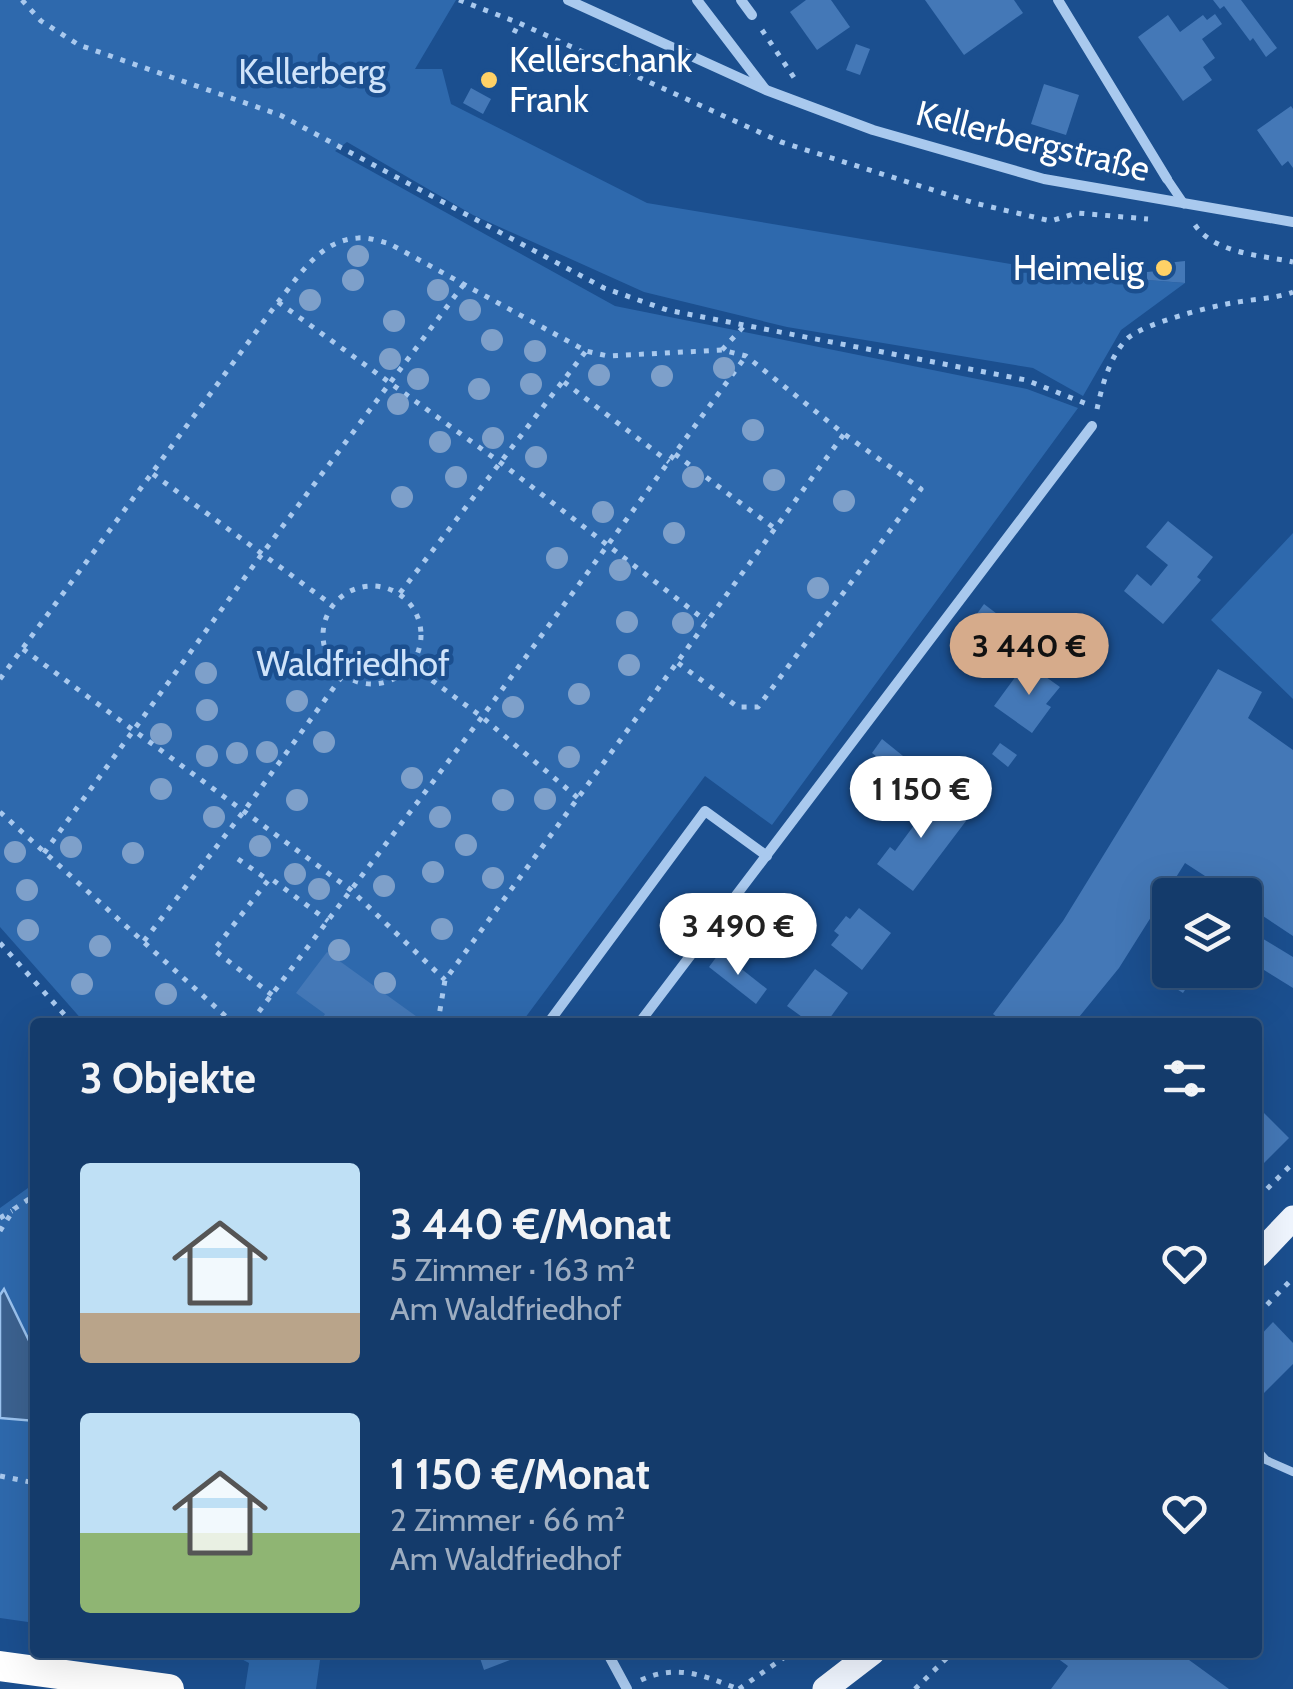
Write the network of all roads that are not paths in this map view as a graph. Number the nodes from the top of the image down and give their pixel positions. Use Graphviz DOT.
graph roads {
  1 [pos="568,0"];
  2 [pos="697,0"];
  3 [pos="741,0"];
  4 [pos="1058,0"];
  5 [pos="752,16"];
  6 [pos="766,90"];
  7 [pos="1167,179"];
  8 [pos="1184,204"];
  9 [pos="1293,222"];
  10 [pos="1092,426"];
  11 [pos="767,856"];
  12 [pos="552,1018"];
  13 [pos="643,1018"];
  14 [pos="1293,1218"];
  15 [pos="1262,1251"];
  16 [pos="1262,1456"];
  17 [pos="1293,1472"];
  18 [pos="610,1658"];
  19 [pos="864,1658"];
  20 [pos="0,1666"];
  21 [pos="626,1688"];
  22 [pos="169,1689"];
  23 [pos="825,1689"];
  1 -- 6 [label="street, Kellerbergstraße"];
  2 -- 6 [label="street"];
  3 -- 5 [label="street"];
  4 -- 7 [label="street"];
  6 -- 8 [label="street, Kellerbergstraße"];
  7 -- 8 [label="street"];
  8 -- 9 [label="street, Kellerbergstraße"];
  10 -- 11 [label="street"];
  11 -- 12 [label="street"];
  11 -- 13 [label="street"];
  14 -- 15 [label="main road"];
  16 -- 17 [label="lane"];
  18 -- 21 [label="street"];
  19 -- 23 [label="main road"];
  20 -- 22 [label="highway"];
}
